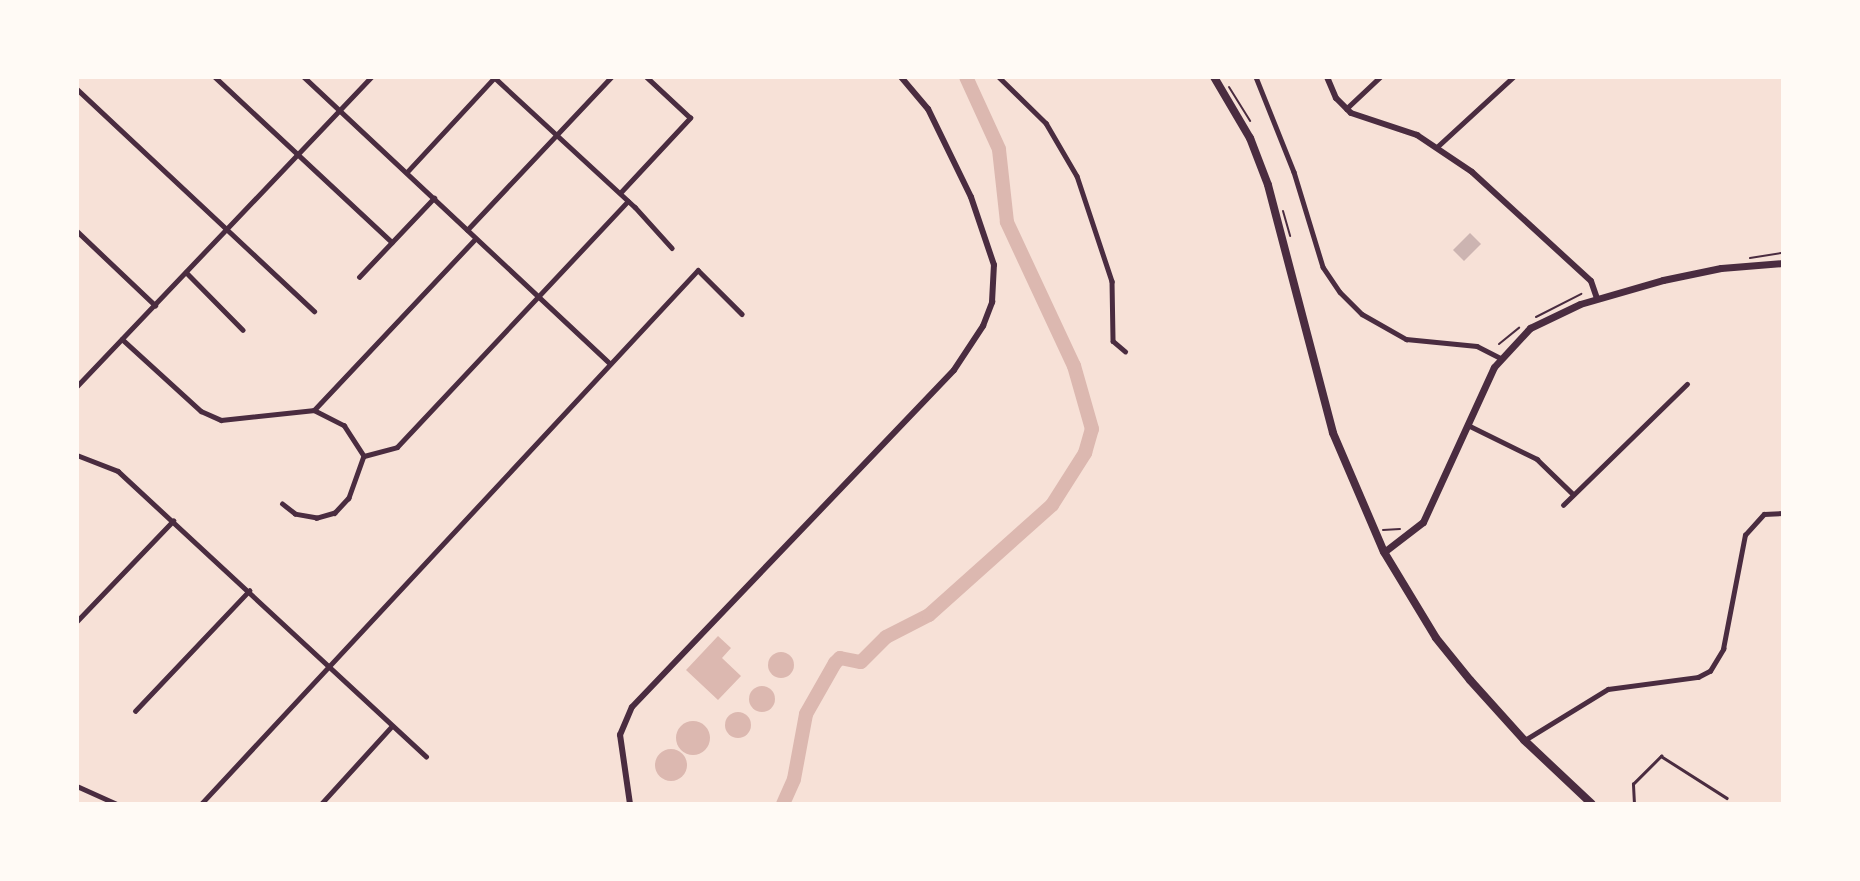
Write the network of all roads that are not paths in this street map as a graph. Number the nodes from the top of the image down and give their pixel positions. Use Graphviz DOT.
graph roads {
  1 [pos="215,77"];
  2 [pos="304,77"];
  3 [pos="371,77"];
  4 [pos="494,77"];
  5 [pos="611,77"];
  6 [pos="646,77"];
  7 [pos="901,77"];
  8 [pos="999,77"];
  9 [pos="1214,77"];
  10 [pos="1256,77"];
  11 [pos="1327,77"];
  12 [pos="1381,77"];
  13 [pos="1513,77"];
  14 [pos="77,89"];
  15 [pos="1345,109"];
  16 [pos="340,110"];
  17 [pos="557,135"];
  18 [pos="1437,147"];
  19 [pos="297,155"];
  20 [pos="407,173"];
  21 [pos="620,193"];
  22 [pos="434,198"];
  23 [pos="628,201"];
  24 [pos="226,229"];
  25 [pos="467,230"];
  26 [pos="77,231"];
  27 [pos="475,239"];
  28 [pos="392,242"];
  29 [pos="672,248"];
  30 [pos="1783,263"];
  31 [pos="186,272"];
  32 [pos="359,277"];
  33 [pos="538,297"];
  34 [pos="1597,298"];
  35 [pos="155,305"];
  36 [pos="314,311"];
  37 [pos="741,314"];
  38 [pos="243,330"];
  39 [pos="122,339"];
  40 [pos="1125,351"];
  41 [pos="1501,358"];
  42 [pos="610,363"];
  43 [pos="1687,384"];
  44 [pos="77,386"];
  45 [pos="314,410"];
  46 [pos="1470,426"];
  47 [pos="77,455"];
  48 [pos="364,456"];
  49 [pos="1573,494"];
  50 [pos="282,504"];
  51 [pos="1563,505"];
  52 [pos="1783,513"];
  53 [pos="173,520"];
  54 [pos="1384,552"];
  55 [pos="249,590"];
  56 [pos="77,621"];
  57 [pos="327,664"];
  58 [pos="135,711"];
  59 [pos="392,726"];
  60 [pos="1524,740"];
  61 [pos="426,757"];
  62 [pos="77,786"];
  63 [pos="1727,798"];
  64 [pos="117,804"];
  65 [pos="201,804"];
  66 [pos="321,804"];
  67 [pos="630,804"];
  68 [pos="1592,804"];
  69 [pos="1634,804"];
  1 -- 19 [label="street"];
  2 -- 16 [label="street"];
  3 -- 16 [label="street"];
  4 -- 17 [label="street"];
  4 -- 20 [label="street"];
  5 -- 17 [label="street"];
  6 -- 21 [label="street"];
  7 -- 67 [label="street"];
  8 -- 40 [label="street"];
  9 -- 54 [label="main road"];
  10 -- 41 [label="street"];
  11 -- 15 [label="street"];
  12 -- 15 [label="street"];
  13 -- 18 [label="street"];
  14 -- 24 [label="street"];
  15 -- 18 [label="street"];
  16 -- 19 [label="street"];
  16 -- 20 [label="street"];
  17 -- 21 [label="street"];
  17 -- 25 [label="street"];
  18 -- 34 [label="street"];
  19 -- 24 [label="street"];
  19 -- 28 [label="street"];
  20 -- 22 [label="street"];
  21 -- 23 [label="street"];
  22 -- 25 [label="street"];
  22 -- 28 [label="street"];
  23 -- 29 [label="street"];
  23 -- 33 [label="street"];
  24 -- 31 [label="street"];
  24 -- 36 [label="street"];
  25 -- 27 [label="street"];
  26 -- 35 [label="street"];
  27 -- 33 [label="street"];
  27 -- 45 [label="street"];
  28 -- 32 [label="street"];
  30 -- 34 [label="main road"];
  31 -- 35 [label="street"];
  31 -- 38 [label="street"];
  33 -- 42 [label="street"];
  33 -- 48 [label="street"];
  34 -- 41 [label="main road"];
  35 -- 39 [label="street"];
  37 -- 42 [label="street"];
  39 -- 44 [label="street"];
  39 -- 45 [label="street"];
  41 -- 46 [label="main road"];
  42 -- 57 [label="street"];
  43 -- 49 [label="street"];
  45 -- 48 [label="street"];
  46 -- 49 [label="street"];
  46 -- 54 [label="main road"];
  47 -- 53 [label="street"];
  48 -- 50 [label="street"];
  49 -- 51 [label="street"];
  52 -- 60 [label="street"];
  53 -- 55 [label="street"];
  53 -- 56 [label="street"];
  54 -- 60 [label="main road"];
  55 -- 57 [label="street"];
  55 -- 58 [label="street"];
  57 -- 59 [label="street"];
  57 -- 65 [label="street"];
  59 -- 61 [label="street"];
  59 -- 66 [label="street"];
  60 -- 68 [label="main road"];
  62 -- 64 [label="street"];
  63 -- 69 [label="lane"];
}
